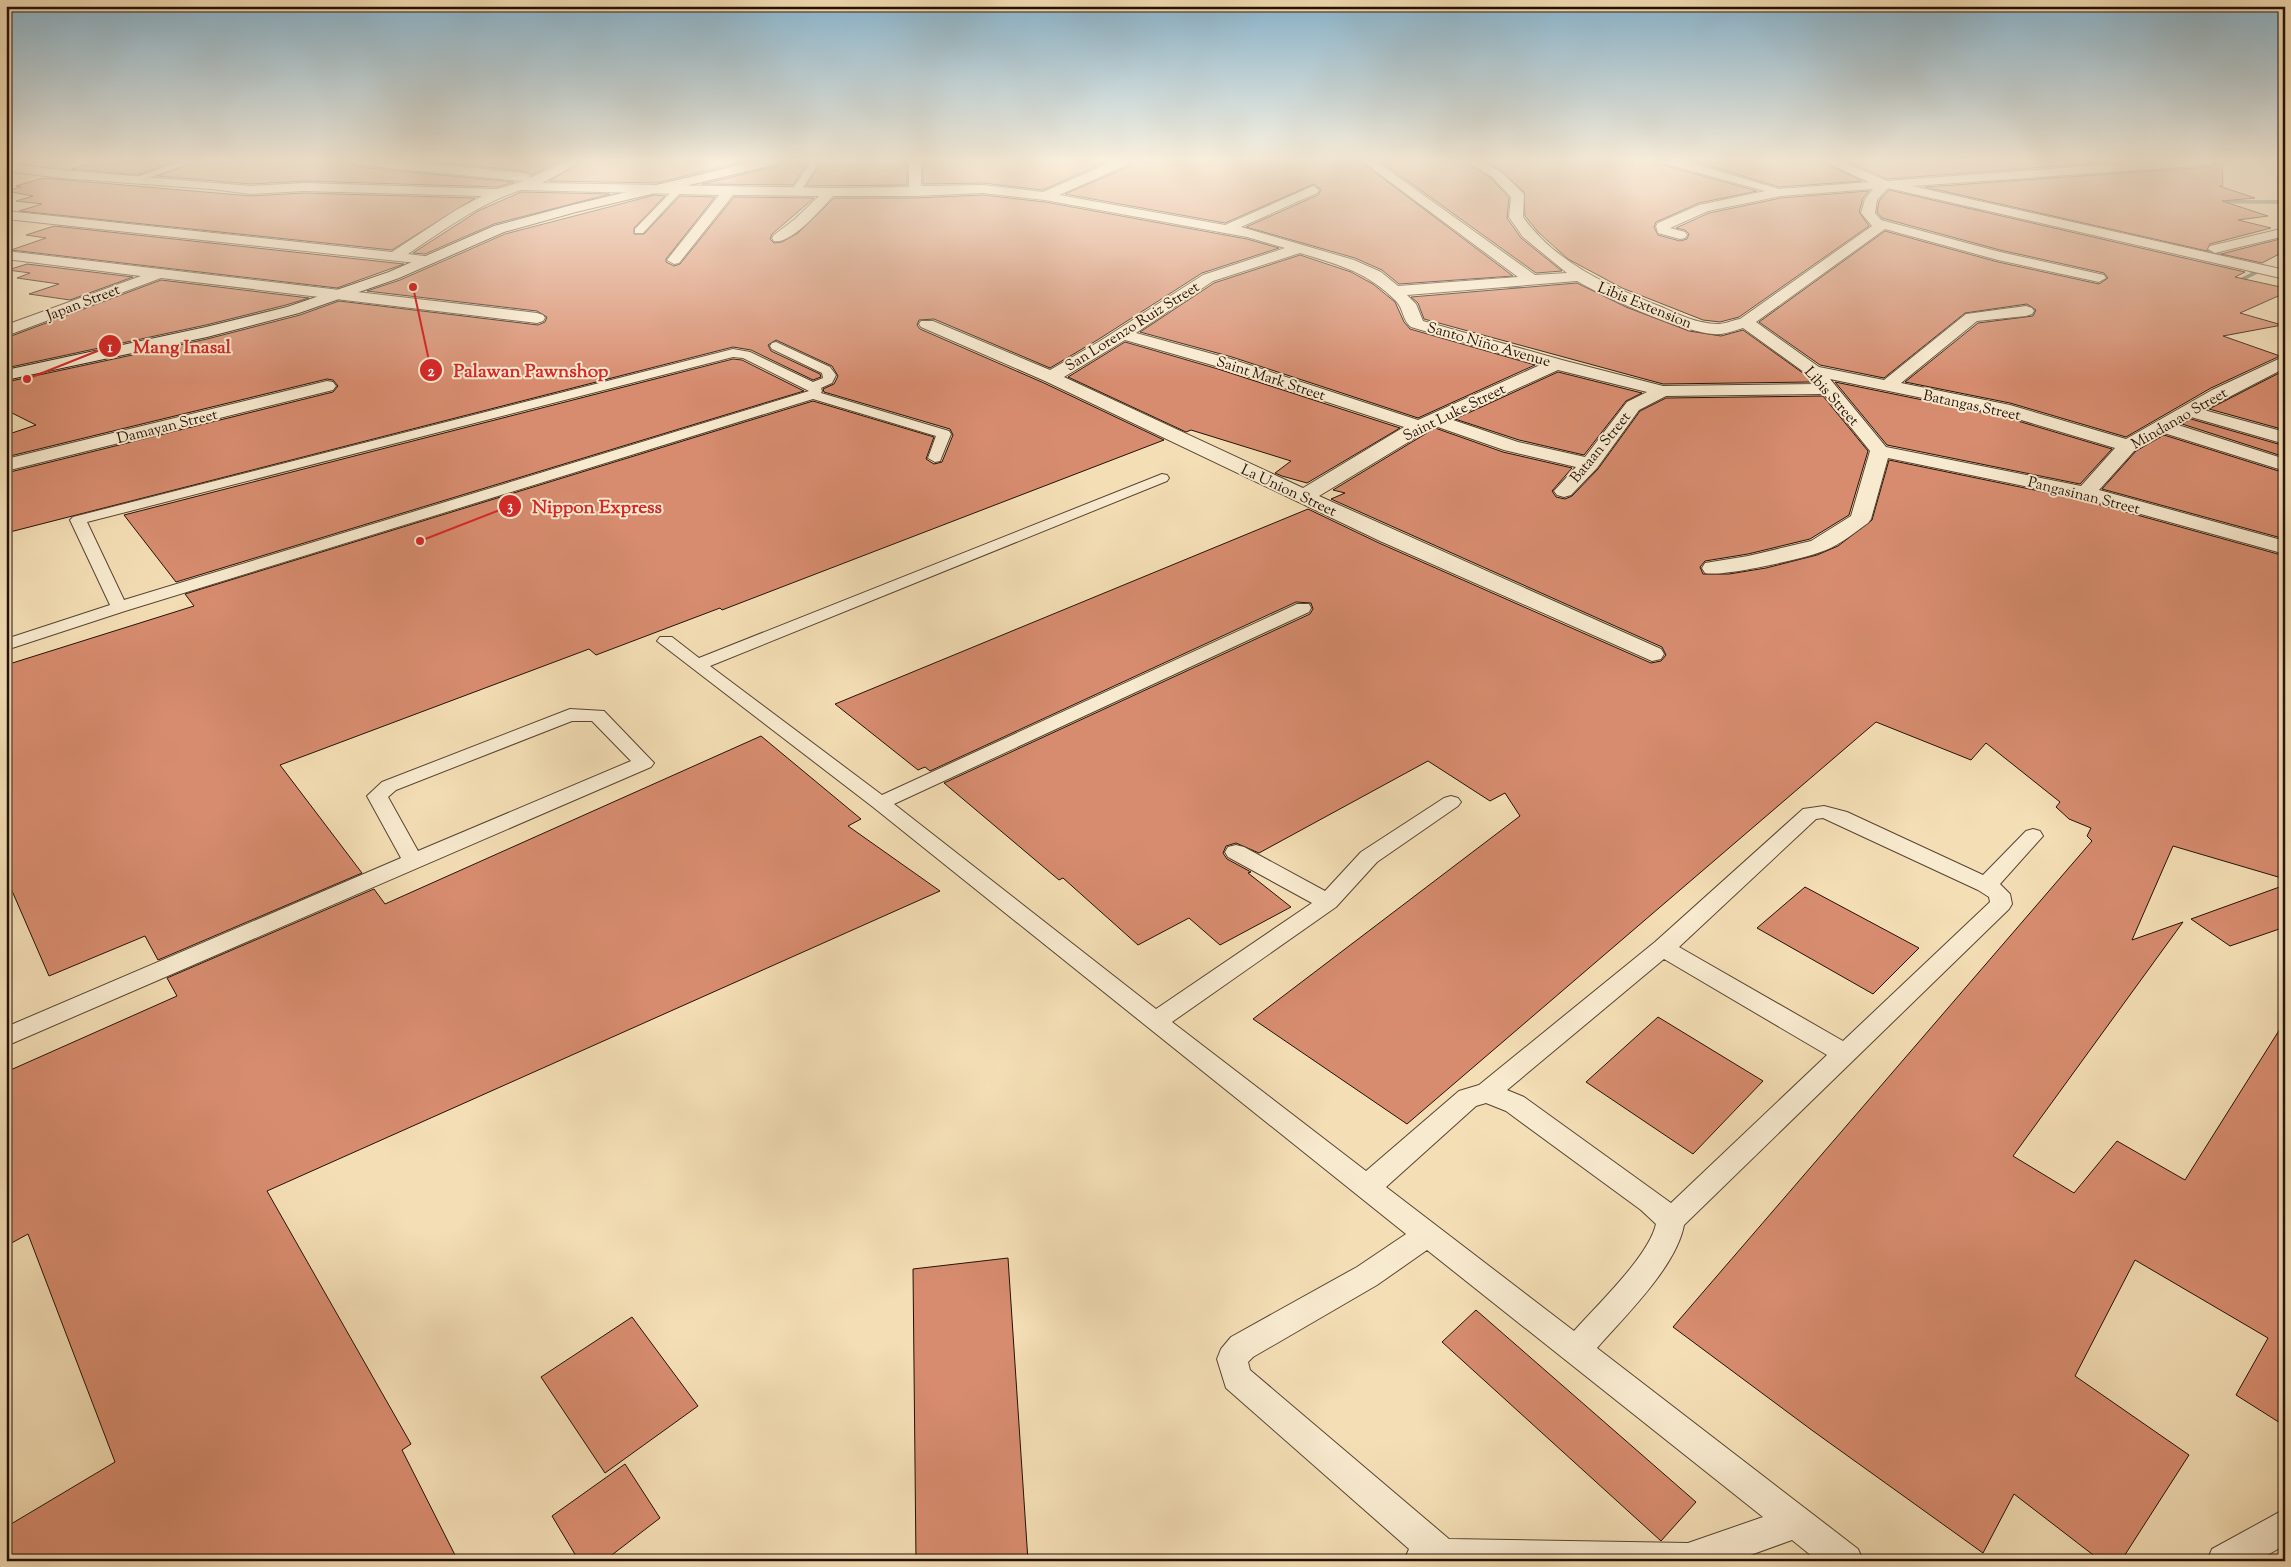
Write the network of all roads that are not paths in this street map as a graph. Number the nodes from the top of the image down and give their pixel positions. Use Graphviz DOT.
graph roads {
  1 [pos="183,234"];
  2 [pos="429,234"];
  3 [pos="487,234"];
  4 [pos="695,234"];
  5 [pos="784,234"];
  6 [pos="1253,234"];
  7 [pos="1468,234"];
  8 [pos="1528,234"];
  9 [pos="1677,234"];
  10 [pos="1870,234"];
  11 [pos="1918,234"];
  12 [pos="2107,234"];
  13 [pos="2276,234"];
  14 [pos="1680,235"];
  15 [pos="779,238"];
  16 [pos="1300,248"];
  17 [pos="2215,248"];
  18 [pos="6,255"];
  19 [pos="394,257"];
  20 [pos="426,260"];
  21 [pos="674,260"];
  22 [pos="160,273"];
  23 [pos="2285,275"];
  24 [pos="1580,276"];
  25 [pos="2099,278"];
  26 [pos="1531,280"];
  27 [pos="1395,291"];
  28 [pos="339,295"];
  29 [pos="2026,311"];
  30 [pos="537,318"];
  31 [pos="1746,322"];
  32 [pos="926,324"];
  33 [pos="6,331"];
  34 [pos="1122,334"];
  35 [pos="776,346"];
  36 [pos="2285,361"];
  37 [pos="1556,364"];
  38 [pos="1814,371"];
  39 [pos="2261,373"];
  40 [pos="6,375"];
  41 [pos="1050,377"];
  42 [pos="2285,379"];
  43 [pos="327,386"];
  44 [pos="1886,387"];
  45 [pos="1827,389"];
  46 [pos="813,391"];
  47 [pos="1663,391"];
  48 [pos="2188,411"];
  49 [pos="1427,422"];
  50 [pos="2162,426"];
  51 [pos="2285,438"];
  52 [pos="2128,446"];
  53 [pos="1880,451"];
  54 [pos="935,458"];
  55 [pos="1590,464"];
  56 [pos="6,465"];
  57 [pos="2285,466"];
  58 [pos="1162,478"];
  59 [pos="1564,490"];
  60 [pos="2086,493"];
  61 [pos="1303,497"];
  62 [pos="2285,548"];
  63 [pos="1713,568"];
  64 [pos="119,607"];
  65 [pos="1303,608"];
  66 [pos="666,642"];
  67 [pos="6,645"];
  68 [pos="1652,654"];
  69 [pos="697,666"];
  70 [pos="1451,802"];
  71 [pos="880,803"];
  72 [pos="2033,836"];
  73 [pos="1236,852"];
  74 [pos="413,861"];
  75 [pos="1986,886"];
  76 [pos="1328,902"];
  77 [pos="1663,948"];
  78 [pos="1155,1022"];
  79 [pos="6,1037"];
  80 [pos="1844,1053"];
  81 [pos="1487,1093"];
  82 [pos="1367,1187"];
  83 [pos="1671,1220"];
  84 [pos="1428,1234"];
  85 [pos="1576,1350"];
  86 [pos="1796,1522"];
  87 [pos="2285,1526"];
  88 [pos="1432,1558"];
  89 [pos="1846,1561"];
  90 [pos="2224,1561"];
  1 -- 19 [label="street"];
  2 -- 19 [label="street"];
  3 -- 20 [label="street"];
  4 -- 21 [label="street"];
  5 -- 15 [label="street"];
  6 -- 16 [label="street, Santo Niño Avenue"];
  7 -- 26 [label="street"];
  8 -- 24 [label="street"];
  9 -- 14 [label="street"];
  10 -- 31 [label="street"];
  11 -- 25 [label="street"];
  12 -- 23 [label="street"];
  13 -- 17 [label="street"];
  16 -- 27 [label="street, Santo Niño Avenue"];
  16 -- 34 [label="street, San Lorenzo Ruiz Street"];
  18 -- 22 [label="street"];
  19 -- 20 [label="street"];
  20 -- 28 [label="street"];
  22 -- 28 [label="street"];
  22 -- 33 [label="street, Japan Street"];
  24 -- 26 [label="street, Libis Extension"];
  24 -- 31 [label="street, Libis Extension"];
  26 -- 27 [label="street, Libis Extension"];
  27 -- 37 [label="street, Santo Niño Avenue"];
  28 -- 30 [label="street"];
  28 -- 40 [label="street"];
  29 -- 44 [label="street"];
  31 -- 38 [label="street, Libis Street"];
  32 -- 41 [label="street, La Union Street"];
  34 -- 41 [label="street, San Lorenzo Ruiz Street"];
  34 -- 49 [label="street, Saint Mark Street"];
  35 -- 46 [label="lane"];
  36 -- 39 [label="street, Mindanao Street"];
  37 -- 47 [label="street, Santo Niño Avenue"];
  37 -- 49 [label="street, Saint Luke Street"];
  38 -- 44 [label="street, Batangas Street"];
  38 -- 45 [label="street, Libis Street"];
  39 -- 42 [label="street"];
  39 -- 48 [label="street, Mindanao Street"];
  41 -- 61 [label="street, La Union Street"];
  43 -- 56 [label="street, Damayan Street"];
  44 -- 52 [label="street, Batangas Street"];
  45 -- 47 [label="street, Santo Niño Avenue"];
  45 -- 53 [label="street, Libis Street"];
  46 -- 54 [label="lane"];
  46 -- 64 [label="lane"];
  46 -- 64 [label="lane"];
  47 -- 55 [label="street, Bataan Street"];
  48 -- 50 [label="street, Mindanao Street"];
  48 -- 51 [label="street"];
  49 -- 55 [label="street, Saint Mark Street"];
  49 -- 61 [label="street, Saint Luke Street"];
  50 -- 52 [label="street, Mindanao Street"];
  50 -- 57 [label="street"];
  52 -- 60 [label="street, Mindanao Street"];
  53 -- 60 [label="street, Pangasinan Street"];
  53 -- 63 [label="street"];
  55 -- 59 [label="street, Bataan Street"];
  58 -- 69 [label="lane"];
  60 -- 62 [label="street, Pangasinan Street"];
  61 -- 68 [label="street, La Union Street"];
  64 -- 67 [label="lane"];
  65 -- 71 [label="lane"];
  66 -- 69 [label="lane"];
  69 -- 71 [label="lane"];
  70 -- 76 [label="lane"];
  71 -- 78 [label="lane"];
  72 -- 75 [label="lane"];
  73 -- 76 [label="lane"];
  74 -- 74 [label="lane"];
  74 -- 79 [label="lane"];
  75 -- 77 [label="lane"];
  75 -- 80 [label="lane"];
  76 -- 78 [label="lane"];
  77 -- 80 [label="lane"];
  77 -- 81 [label="lane"];
  78 -- 82 [label="lane"];
  80 -- 83 [label="lane"];
  81 -- 82 [label="lane"];
  81 -- 83 [label="lane"];
  82 -- 84 [label="lane"];
  83 -- 85 [label="lane"];
  84 -- 85 [label="lane"];
  84 -- 88 [label="lane"];
  85 -- 86 [label="lane"];
  86 -- 88 [label="lane"];
  86 -- 89 [label="lane"];
  87 -- 90 [label="lane"];
}
